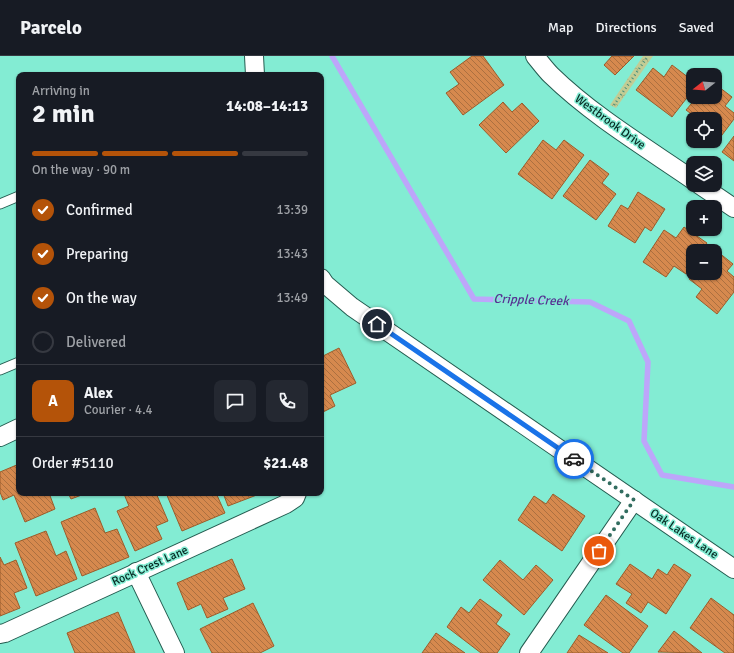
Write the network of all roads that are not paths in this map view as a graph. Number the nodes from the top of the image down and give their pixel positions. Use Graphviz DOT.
graph roads {
  1 [pos="254,56"];
  2 [pos="535,56"];
  3 [pos="255,72"];
  4 [pos="686,175"];
  5 [pos="710,192"];
  6 [pos="16,197"];
  7 [pos="0,204"];
  8 [pos="734,208"];
  9 [pos="324,285"];
  10 [pos="16,363"];
  11 [pos="0,370"];
  12 [pos="16,429"];
  13 [pos="0,437"];
  14 [pos="296,496"];
  15 [pos="634,500"];
  16 [pos="734,569"];
  17 [pos="136,572"];
  18 [pos="0,634"];
  19 [pos="175,653"];
  20 [pos="529,653"];
  1 -- 3 [label="street"];
  2 -- 4 [label="street, Westbrook Drive"];
  5 -- 8 [label="street"];
  6 -- 7 [label="lane"];
  9 -- 15 [label="street, Oak Lakes Lane"];
  10 -- 11 [label="lane"];
  12 -- 13 [label="street"];
  14 -- 17 [label="street, Rock Crest Lane"];
  15 -- 16 [label="street, Oak Lakes Lane"];
  15 -- 20 [label="street"];
  17 -- 18 [label="street, Rock Crest Lane"];
  17 -- 19 [label="street"];
}
